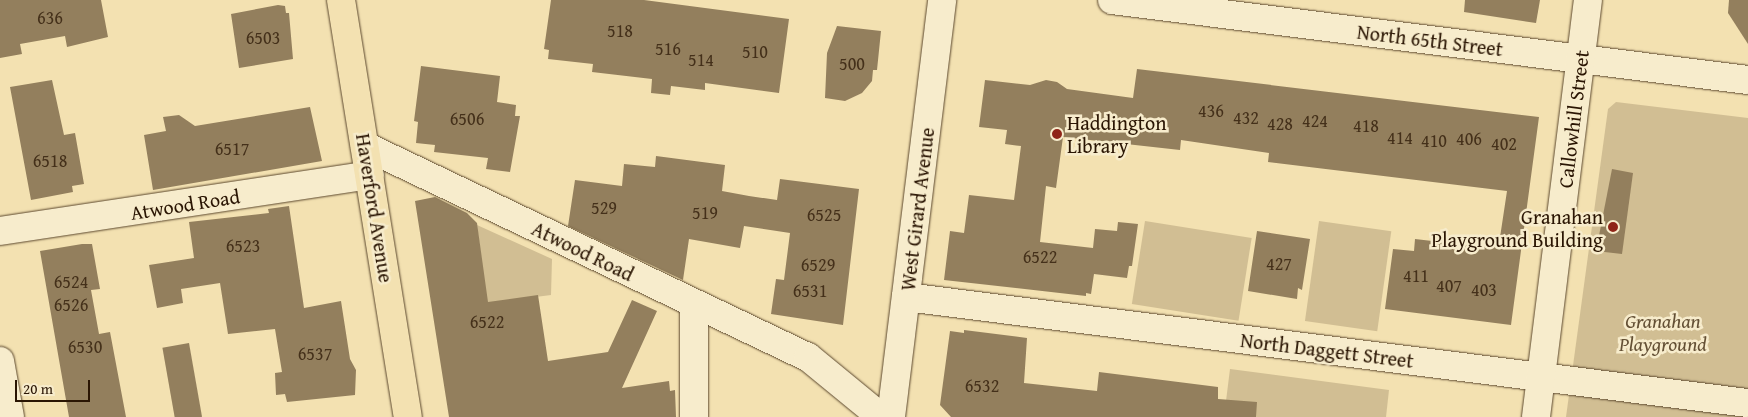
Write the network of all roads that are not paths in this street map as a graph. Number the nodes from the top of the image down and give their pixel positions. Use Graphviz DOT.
graph roads {
  1 [pos="340,0"];
  2 [pos="942,0"];
  3 [pos="1112,0"];
  4 [pos="1588,0"];
  5 [pos="1581,58"];
  6 [pos="1748,80"];
  7 [pos="365,146"];
  8 [pos="370,175"];
  9 [pos="0,231"];
  10 [pos="906,297"];
  11 [pos="694,304"];
  12 [pos="0,361"];
  13 [pos="1541,377"];
  14 [pos="1748,403"];
  15 [pos="10,417"];
  16 [pos="408,417"];
  17 [pos="694,417"];
  18 [pos="881,417"];
  19 [pos="891,417"];
  20 [pos="1536,417"];
  1 -- 7 [label="main road, Haverford Avenue"];
  2 -- 10 [label="street, West Girard Avenue"];
  3 -- 5 [label="street, North 65th Street"];
  4 -- 5 [label="street, Callowhill Street"];
  5 -- 6 [label="street, North 65th Street"];
  5 -- 13 [label="street, Callowhill Street"];
  7 -- 8 [label="main road, Haverford Avenue"];
  7 -- 11 [label="street, Atwood Road"];
  8 -- 9 [label="street, Atwood Road"];
  8 -- 16 [label="main road, Haverford Avenue"];
  10 -- 13 [label="street, North Daggett Street"];
  10 -- 19 [label="street, West Girard Avenue"];
  11 -- 17 [label="street"];
  11 -- 18 [label="street"];
  12 -- 15 [label="street"];
  13 -- 14 [label="street, North Daggett Street"];
  13 -- 20 [label="street, Callowhill Street"];
}
